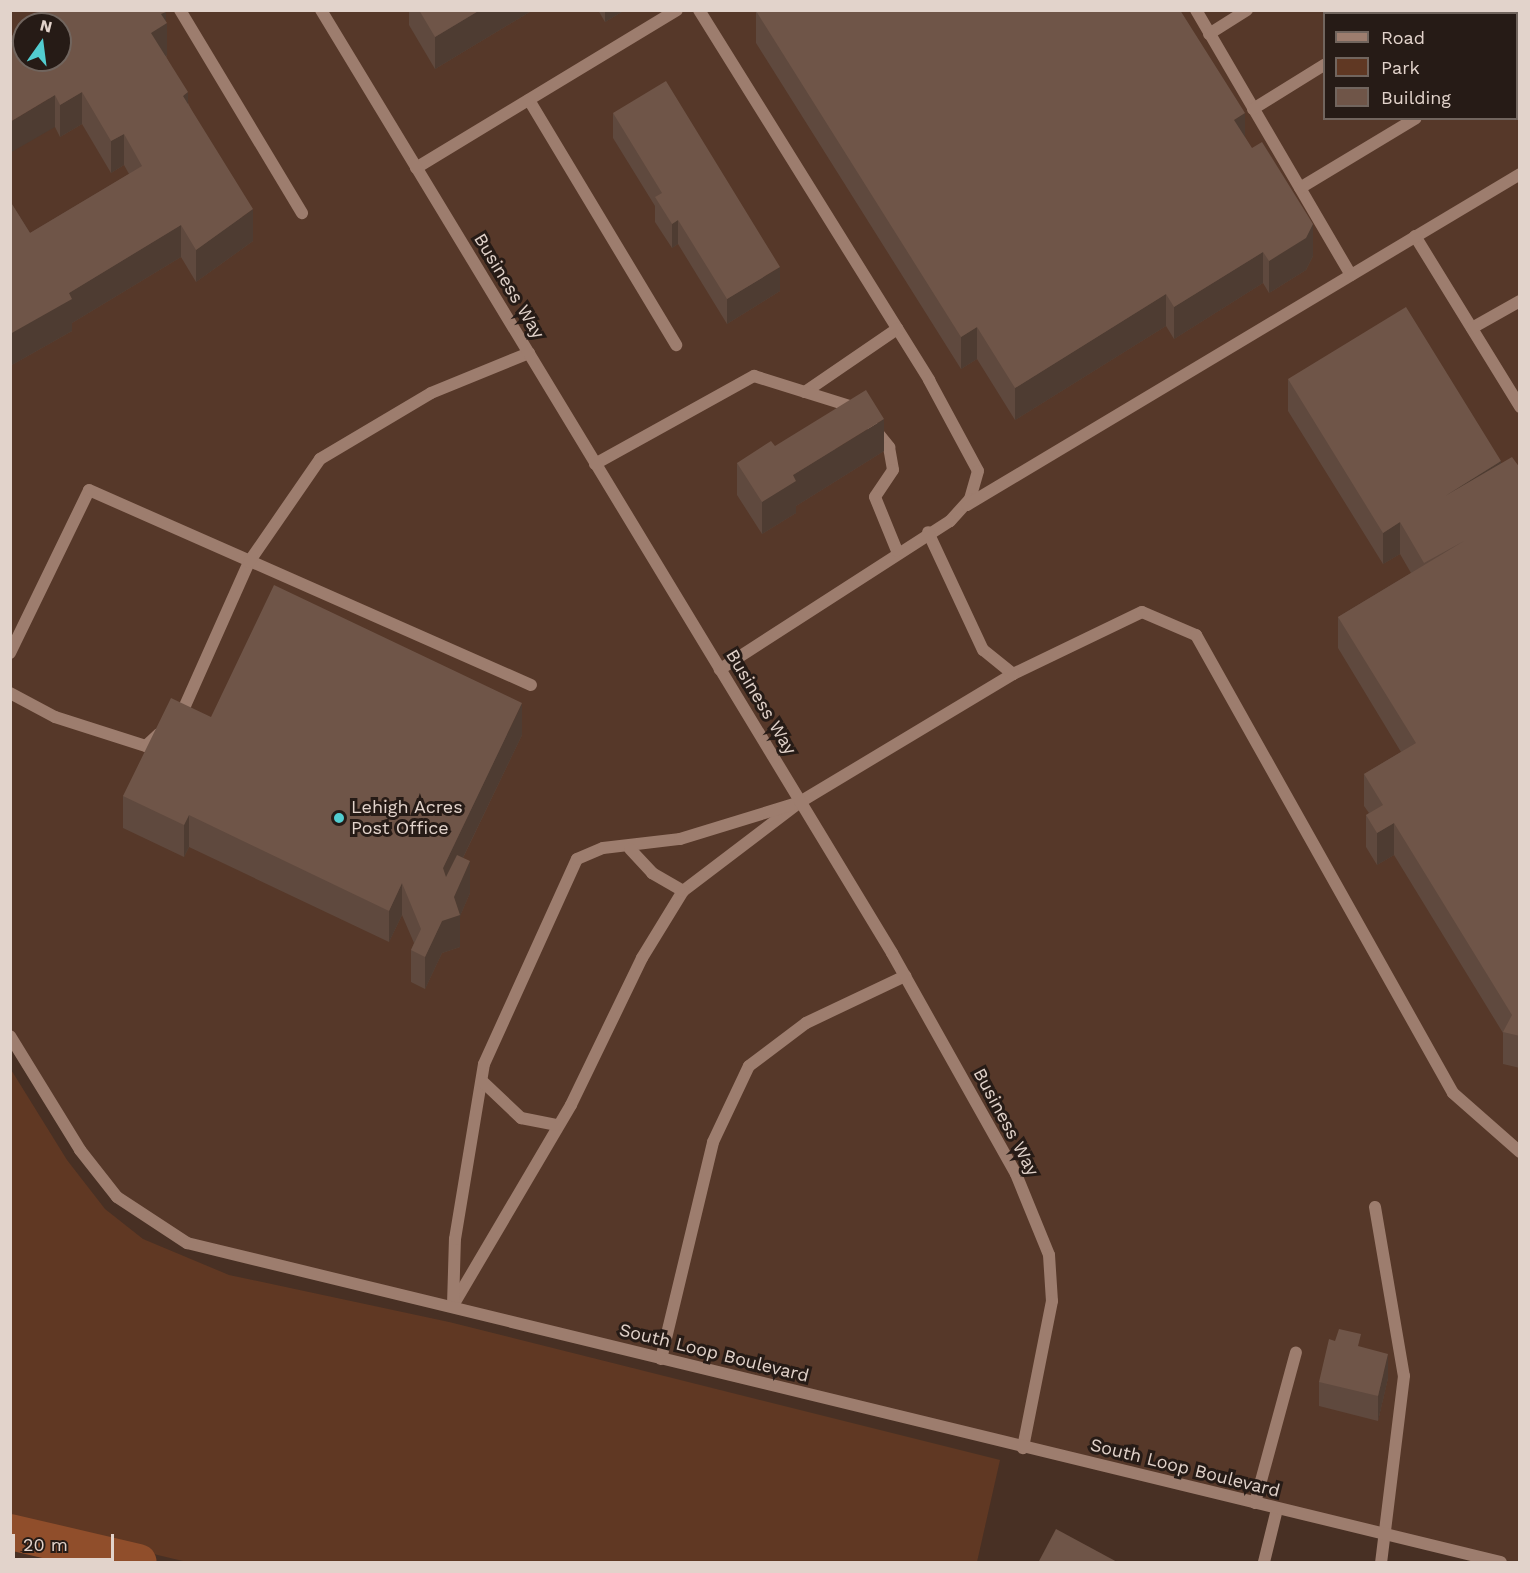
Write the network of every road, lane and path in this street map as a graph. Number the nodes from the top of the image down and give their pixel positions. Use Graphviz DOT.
graph roads {
  1 [pos="180,10"];
  2 [pos="321,10"];
  3 [pos="676,10"];
  4 [pos="699,10"];
  5 [pos="1196,10"];
  6 [pos="1247,10"];
  7 [pos="1209,34"];
  8 [pos="1323,66"];
  9 [pos="529,100"];
  10 [pos="1253,109"];
  11 [pos="1413,120"];
  12 [pos="416,168"];
  13 [pos="1520,174"];
  14 [pos="1300,188"];
  15 [pos="302,213"];
  16 [pos="1415,236"];
  17 [pos="1351,275"];
  18 [pos="1520,301"];
  19 [pos="1472,328"];
  20 [pos="897,329"];
  21 [pos="676,345"];
  22 [pos="529,353"];
  23 [pos="805,392"];
  24 [pos="1520,407"];
  25 [pos="595,464"];
  26 [pos="962,508"];
  27 [pos="928,532"];
  28 [pos="897,551"];
  29 [pos="249,562"];
  30 [pos="10,653"];
  31 [pos="720,669"];
  32 [pos="1013,674"];
  33 [pos="531,685"];
  34 [pos="10,693"];
  35 [pos="800,802"];
  36 [pos="630,849"];
  37 [pos="683,891"];
  38 [pos="905,976"];
  39 [pos="10,1036"];
  40 [pos="483,1081"];
  41 [pos="557,1125"];
  42 [pos="1520,1152"];
  43 [pos="1375,1208"];
  44 [pos="453,1305"];
  45 [pos="1296,1352"];
  46 [pos="661,1359"];
  47 [pos="1023,1448"];
  48 [pos="1255,1503"];
  49 [pos="1277,1509"];
  50 [pos="1387,1535"];
  51 [pos="1264,1563"];
  52 [pos="1381,1563"];
  53 [pos="1501,1563"];
  1 -- 15 [label="street"];
  2 -- 12 [label="street, Business Way"];
  3 -- 9 [label="street"];
  4 -- 20 [label="street"];
  5 -- 7 [label="street"];
  6 -- 7 [label="street"];
  7 -- 10 [label="street"];
  8 -- 10 [label="street"];
  9 -- 12 [label="street"];
  9 -- 21 [label="street"];
  10 -- 14 [label="street"];
  11 -- 14 [label="street"];
  12 -- 22 [label="street, Business Way"];
  13 -- 16 [label="street"];
  14 -- 17 [label="street"];
  16 -- 17 [label="street"];
  16 -- 19 [label="street"];
  17 -- 26 [label="street"];
  18 -- 19 [label="street"];
  19 -- 24 [label="street"];
  20 -- 23 [label="street"];
  20 -- 26 [label="street"];
  22 -- 25 [label="street, Business Way"];
  22 -- 29 [label="street"];
  23 -- 25 [label="street"];
  23 -- 28 [label="street"];
  25 -- 31 [label="street, Business Way"];
  26 -- 27 [label="street"];
  27 -- 28 [label="street"];
  27 -- 32 [label="street"];
  28 -- 31 [label="street"];
  29 -- 30 [label="street"];
  29 -- 33 [label="street"];
  29 -- 34 [label="street"];
  31 -- 35 [label="street, Business Way"];
  32 -- 35 [label="street"];
  32 -- 42 [label="street"];
  35 -- 36 [label="street"];
  35 -- 37 [label="street"];
  35 -- 38 [label="street, Business Way"];
  36 -- 37 [label="street"];
  36 -- 40 [label="street"];
  37 -- 41 [label="street"];
  38 -- 46 [label="street"];
  38 -- 47 [label="street, Business Way"];
  39 -- 44 [label="street, South Loop Boulevard"];
  40 -- 41 [label="street"];
  40 -- 44 [label="street"];
  41 -- 44 [label="street"];
  43 -- 50 [label="street"];
  44 -- 46 [label="street, South Loop Boulevard"];
  45 -- 48 [label="street"];
  46 -- 47 [label="street, South Loop Boulevard"];
  47 -- 48 [label="street, South Loop Boulevard"];
  48 -- 49 [label="street, South Loop Boulevard"];
  49 -- 50 [label="street, South Loop Boulevard"];
  49 -- 51 [label="street"];
  50 -- 52 [label="street"];
  50 -- 53 [label="street, South Loop Boulevard"];
}
